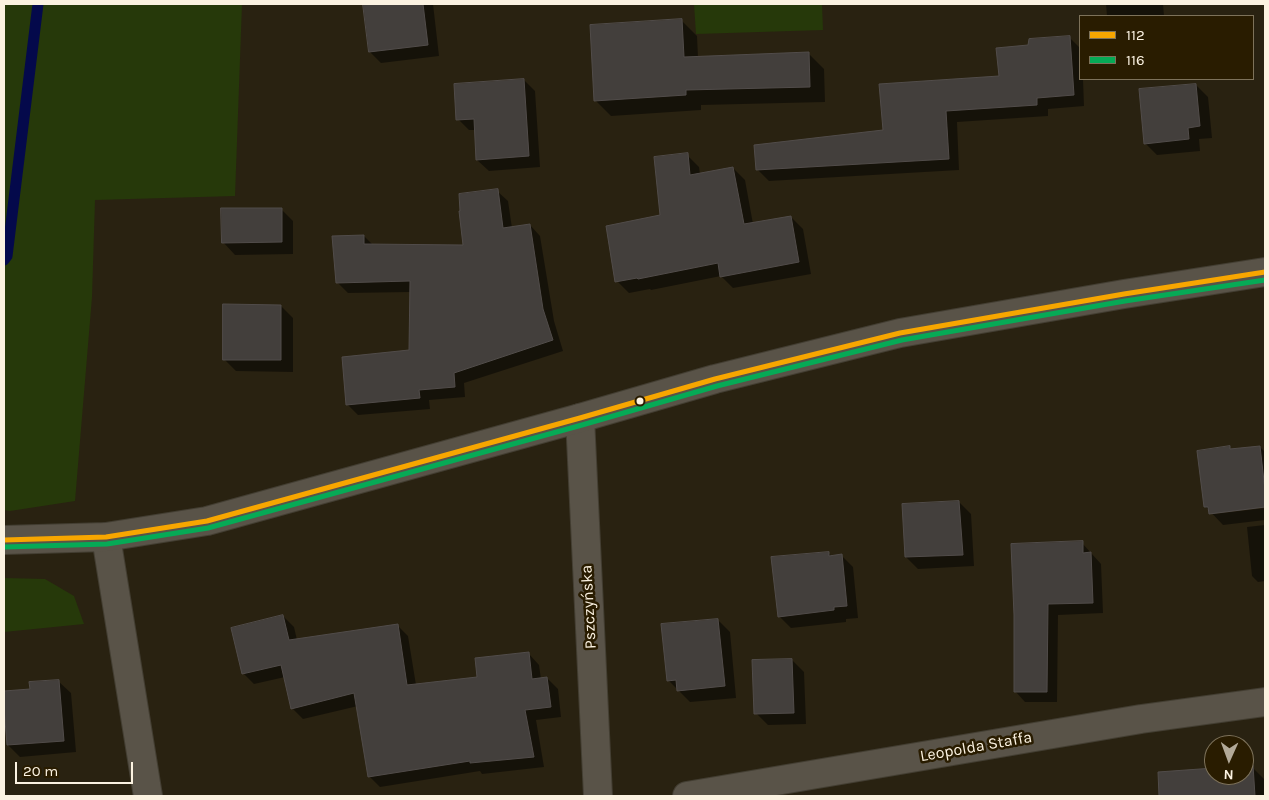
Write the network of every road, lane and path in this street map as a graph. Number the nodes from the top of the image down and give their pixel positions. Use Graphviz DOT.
graph roads {
  1 [pos="1265,272"];
  2 [pos="580,418"];
  3 [pos="106,537"];
  4 [pos="4,540"];
  5 [pos="1265,702"];
  6 [pos="148,796"];
  7 [pos="598,796"];
  8 [pos="686,796"];
  1 -- 2 [label="street"];
  2 -- 3 [label="street"];
  2 -- 7 [label="street, Pszczyńska"];
  3 -- 4 [label="street"];
  3 -- 6 [label="street"];
  5 -- 8 [label="street, Leopolda Staffa"];
}
